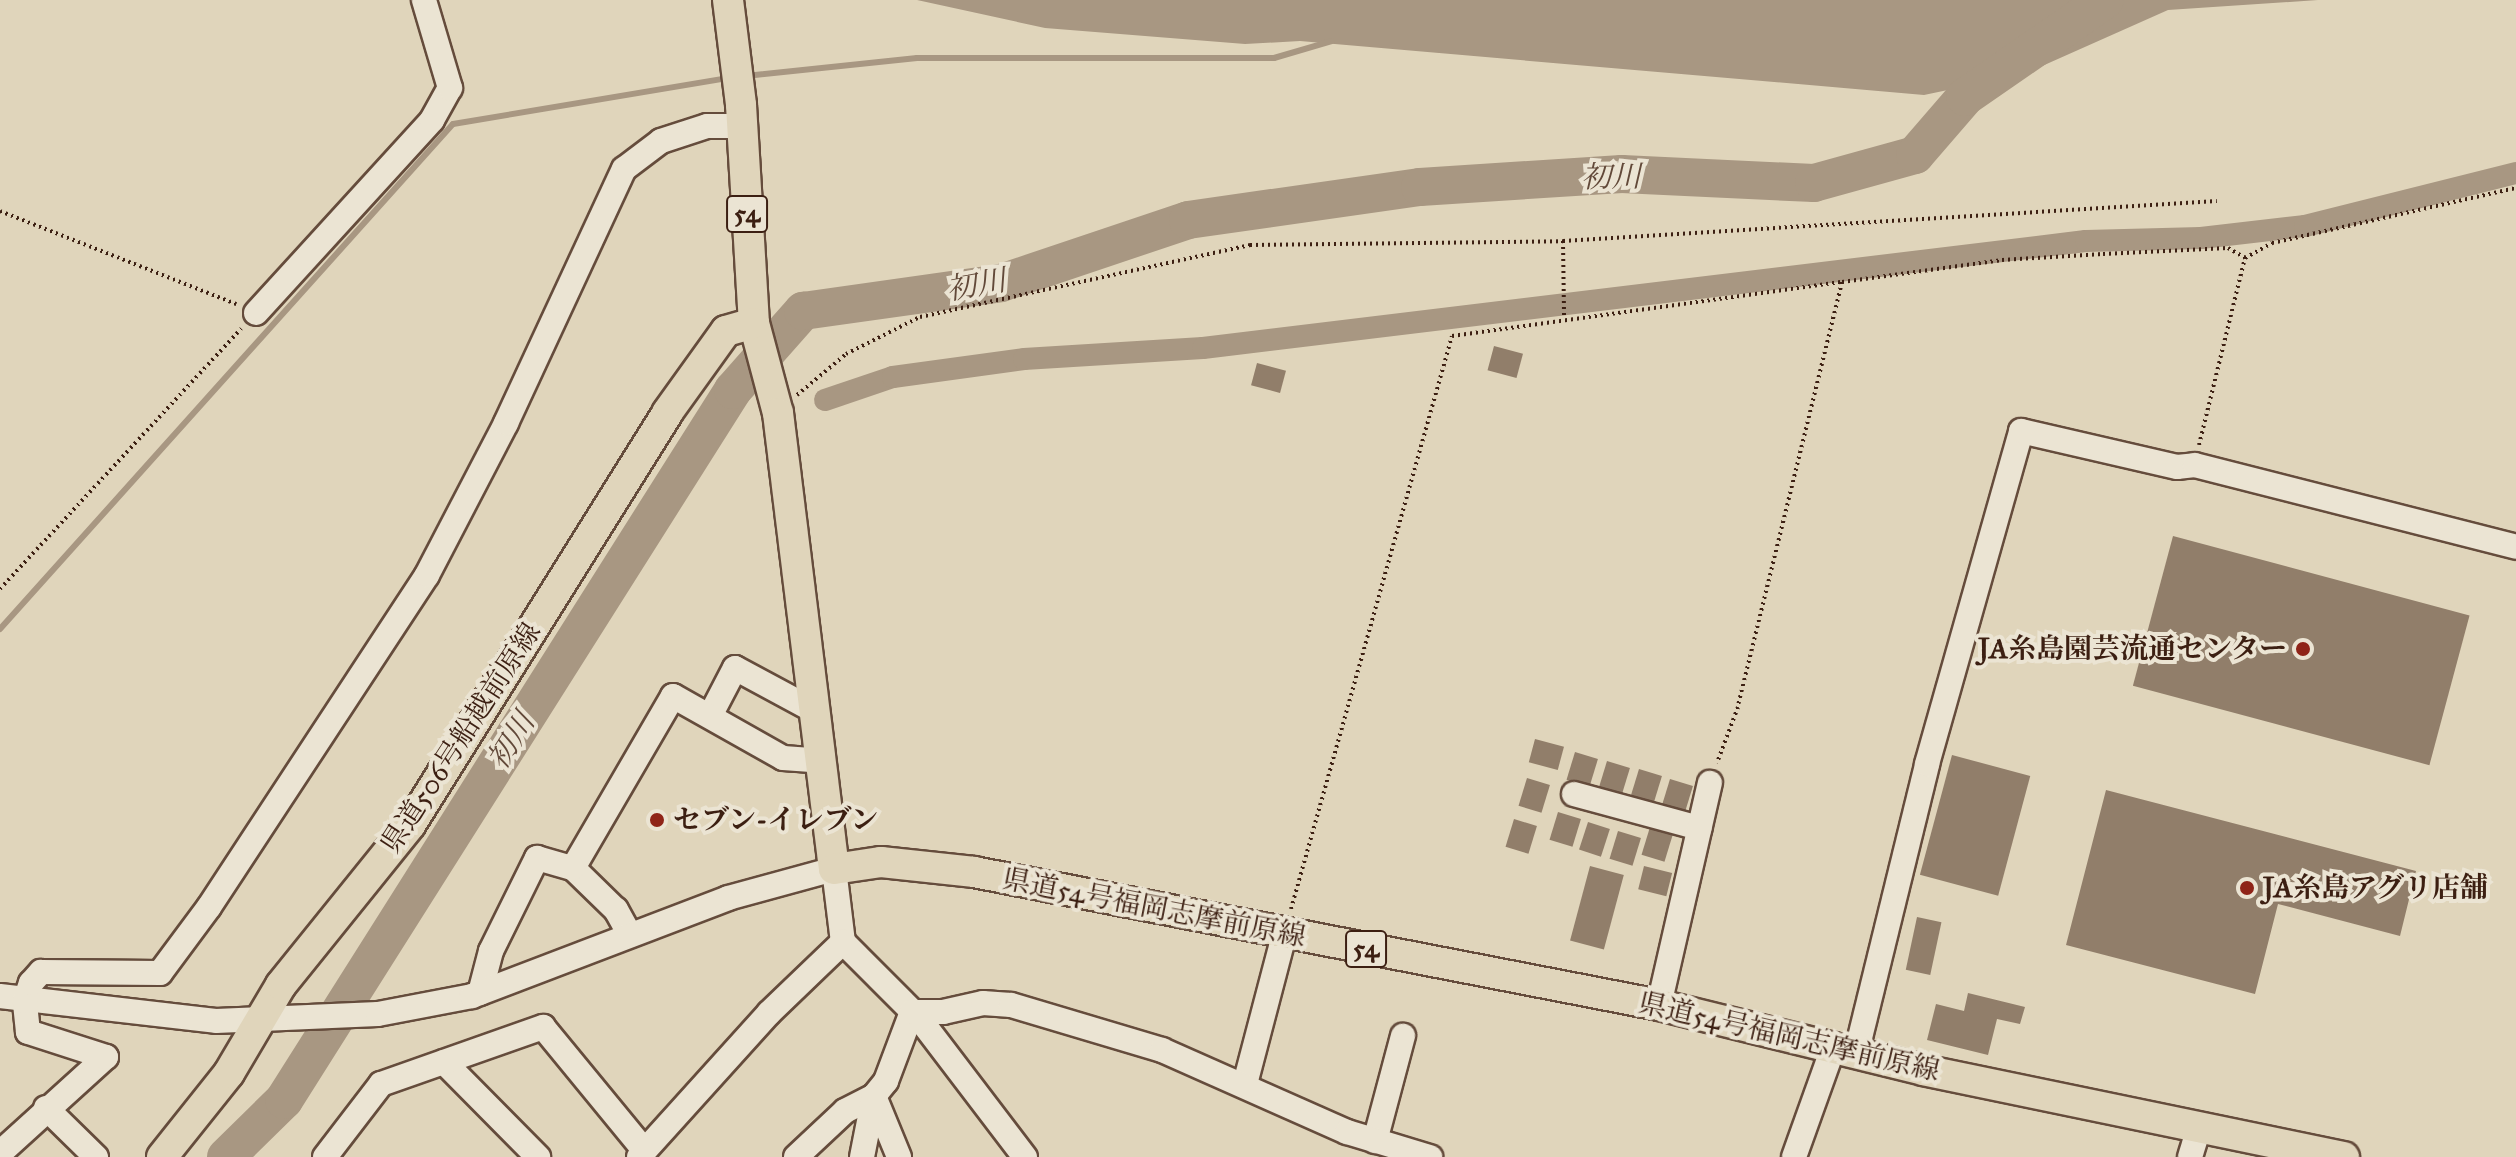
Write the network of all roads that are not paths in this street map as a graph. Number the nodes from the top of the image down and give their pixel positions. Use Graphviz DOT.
graph roads {
  1 [pos="424,0"];
  2 [pos="728,0"];
  3 [pos="741,115"];
  4 [pos="256,313"];
  5 [pos="754,323"];
  6 [pos="2516,547"];
  7 [pos="815,711"];
  8 [pos="710,716"];
  9 [pos="822,761"];
  10 [pos="1710,783"];
  11 [pos="1574,794"];
  12 [pos="1699,828"];
  13 [pos="573,868"];
  14 [pos="834,869"];
  15 [pos="630,935"];
  16 [pos="1284,935"];
  17 [pos="843,942"];
  18 [pos="476,994"];
  19 [pos="0,996"];
  20 [pos="25,1001"];
  21 [pos="1659,1005"];
  22 [pos="912,1012"];
  23 [pos="275,1019"];
  24 [pos="1403,1036"];
  25 [pos="1846,1047"];
  26 [pos="444,1062"];
  27 [pos="1245,1084"];
  28 [pos="874,1096"];
  29 [pos="46,1108"];
  30 [pos="2199,1127"];
  31 [pos="1375,1141"];
  32 [pos="0,1153"];
  33 [pos="641,1153"];
  34 [pos="96,1157"];
  35 [pos="162,1157"];
  36 [pos="325,1157"];
  37 [pos="538,1157"];
  38 [pos="796,1157"];
  39 [pos="862,1157"];
  40 [pos="899,1157"];
  41 [pos="1025,1157"];
  42 [pos="1430,1157"];
  43 [pos="1794,1157"];
  44 [pos="2190,1157"];
  45 [pos="2344,1157"];
  1 -- 4 [label="street"];
  2 -- 3 [label="main road, 54"];
  3 -- 5 [label="main road, 54"];
  3 -- 20 [label="street"];
  5 -- 7 [label="main road, 54"];
  5 -- 23 [label="main road, 県道506号船越前原線"];
  6 -- 25 [label="street"];
  7 -- 8 [label="street"];
  7 -- 9 [label="main road, 54"];
  8 -- 9 [label="street"];
  8 -- 13 [label="street"];
  9 -- 14 [label="main road, 54"];
  10 -- 12 [label="street"];
  11 -- 12 [label="street"];
  12 -- 21 [label="street"];
  13 -- 15 [label="street"];
  13 -- 18 [label="street"];
  14 -- 15 [label="street"];
  14 -- 16 [label="main road, 県道54号福岡志摩前原線 / 54"];
  14 -- 17 [label="street"];
  15 -- 18 [label="street"];
  16 -- 21 [label="main road, 県道54号福岡志摩前原線 / 54"];
  16 -- 27 [label="street"];
  17 -- 22 [label="street"];
  17 -- 33 [label="street"];
  18 -- 23 [label="street"];
  19 -- 20 [label="street"];
  20 -- 23 [label="street"];
  20 -- 29 [label="street"];
  21 -- 25 [label="main road, 県道54号福岡志摩前原線 / 54"];
  22 -- 27 [label="street"];
  22 -- 28 [label="street"];
  22 -- 41 [label="street"];
  23 -- 35 [label="main road, 県道506号船越前原線"];
  24 -- 31 [label="street"];
  25 -- 30 [label="main road, 県道54号福岡志摩前原線 / 54"];
  25 -- 43 [label="street"];
  26 -- 33 [label="street"];
  26 -- 36 [label="street"];
  26 -- 37 [label="street"];
  27 -- 31 [label="street"];
  28 -- 38 [label="street"];
  28 -- 39 [label="street"];
  28 -- 40 [label="street"];
  29 -- 32 [label="street"];
  29 -- 34 [label="street"];
  30 -- 44 [label="street"];
  30 -- 45 [label="main road, 県道54号福岡志摩前原線 / 54"];
  31 -- 42 [label="street"];
}
